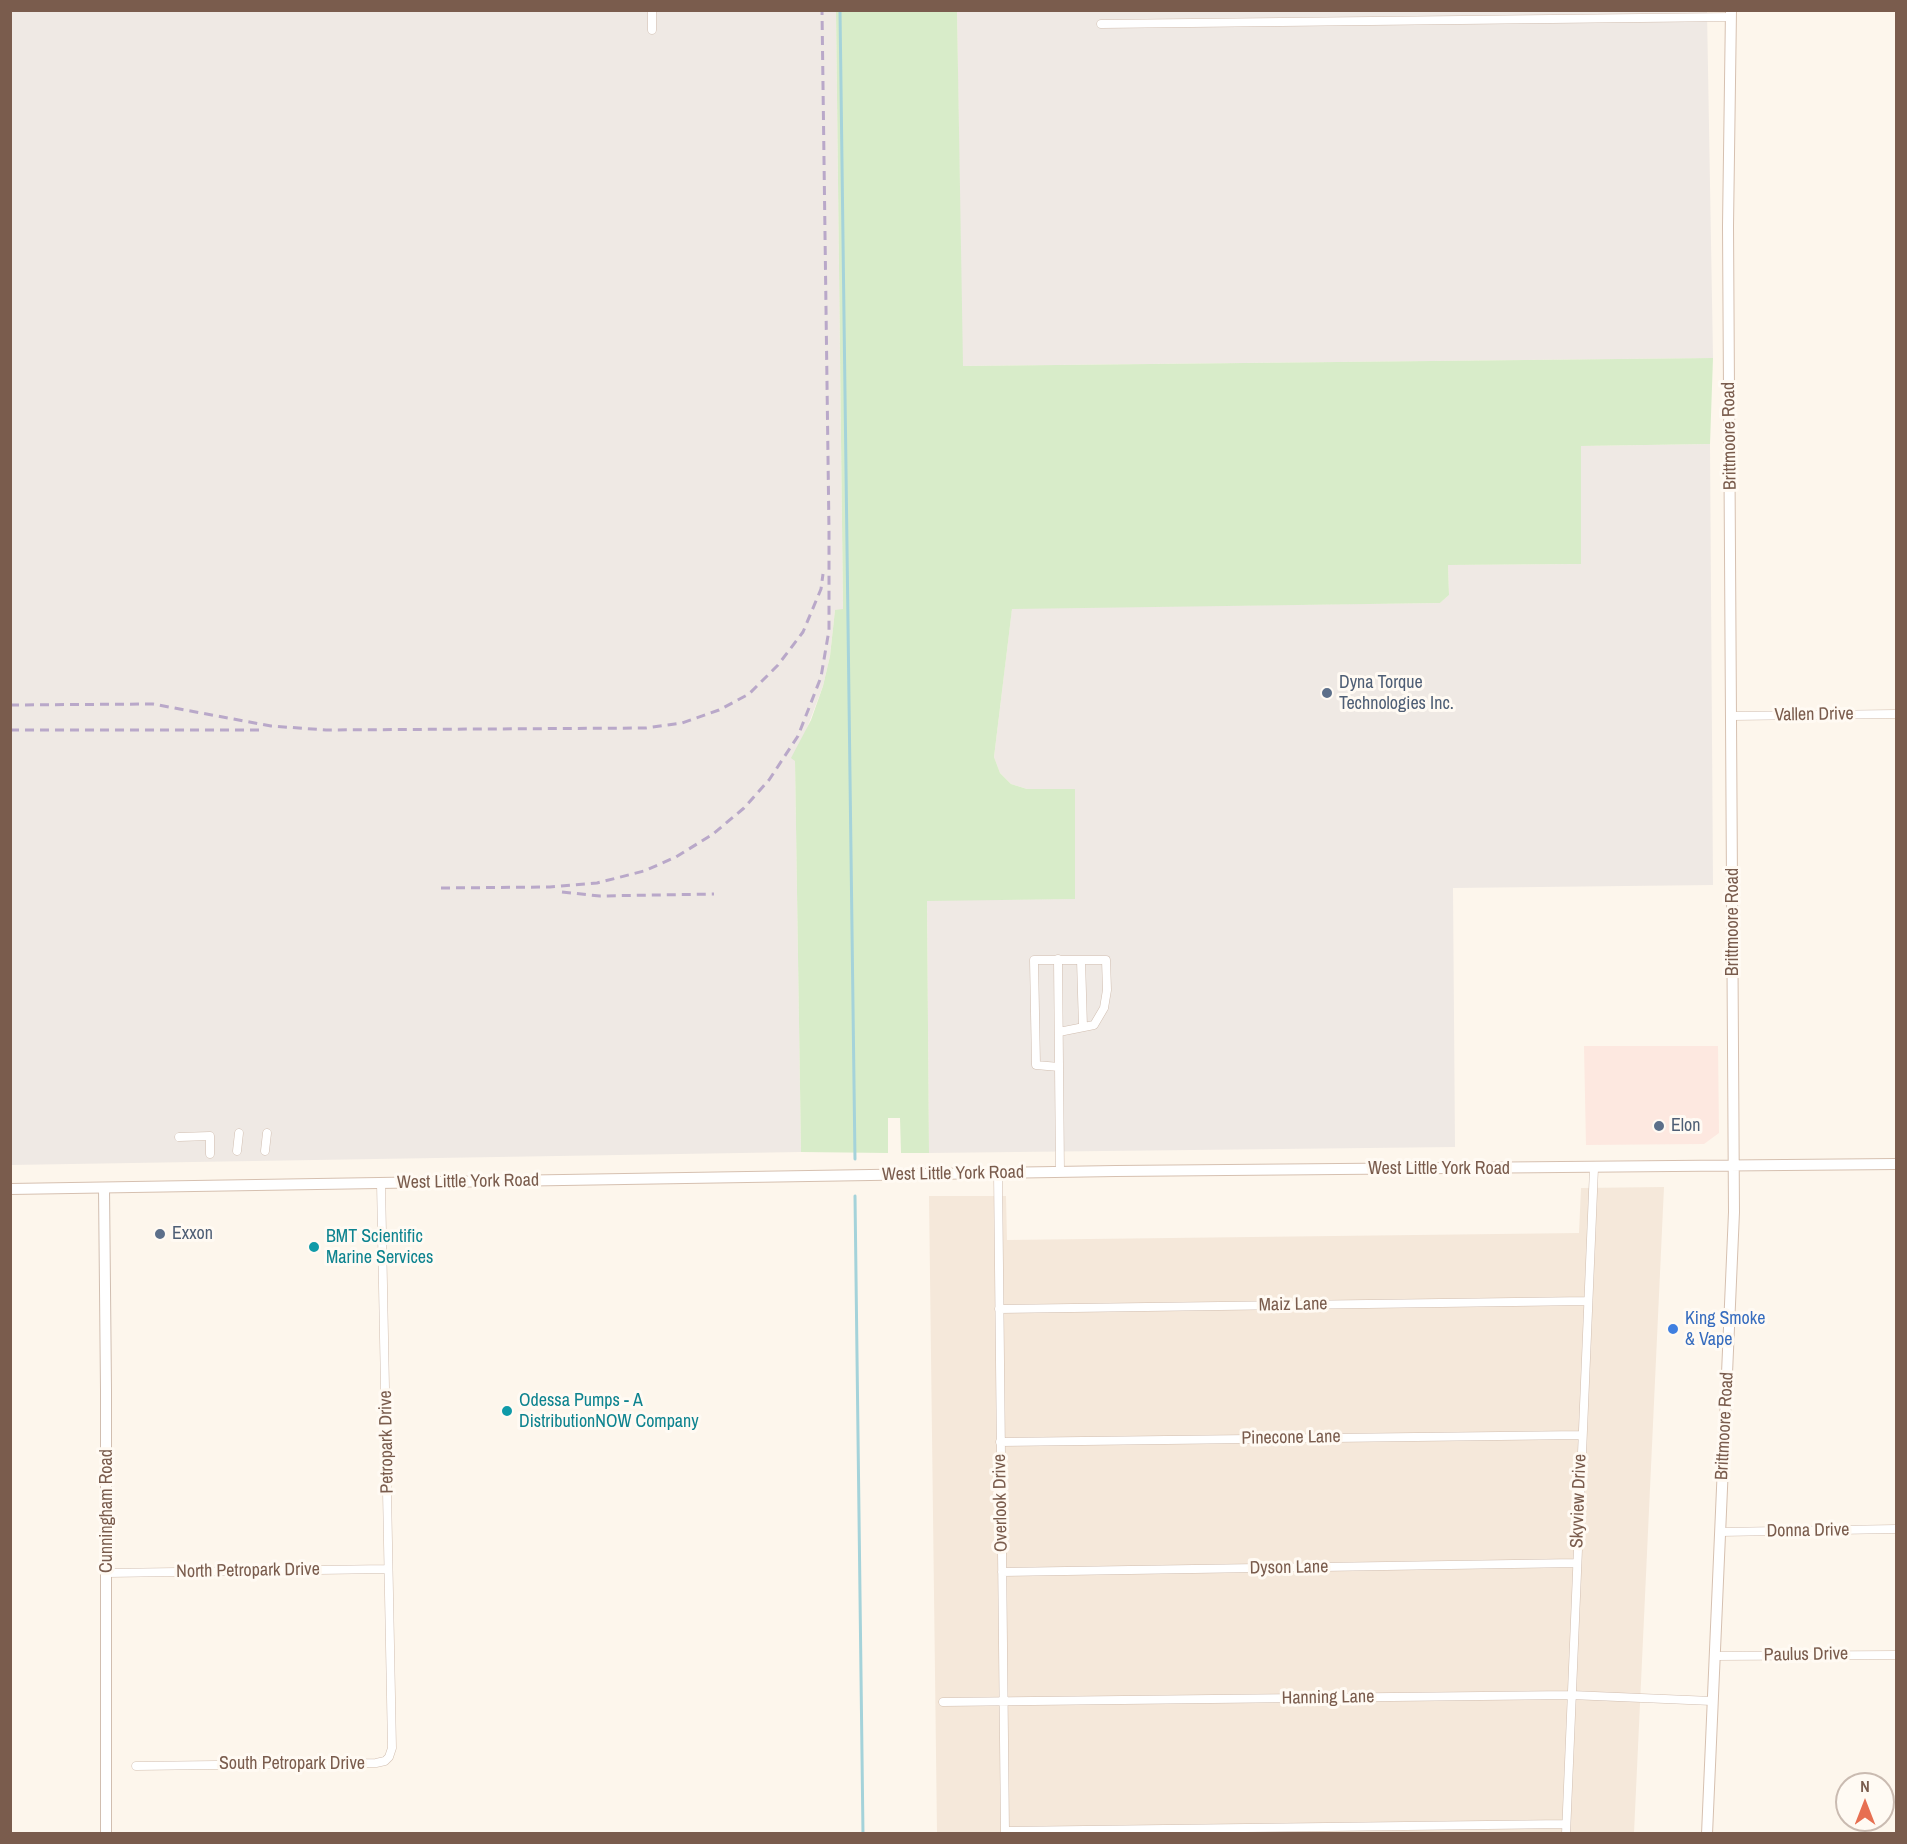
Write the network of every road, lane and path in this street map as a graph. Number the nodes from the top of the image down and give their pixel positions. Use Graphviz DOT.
graph roads {
  1 [pos="652,10"];
  2 [pos="1731,14"];
  3 [pos="1101,24"];
  4 [pos="652,30"];
  5 [pos="1896,714"];
  6 [pos="1732,716"];
  7 [pos="1058,959"];
  8 [pos="1081,960"];
  9 [pos="1083,1027"];
  10 [pos="1059,1032"];
  11 [pos="1059,1067"];
  12 [pos="239,1133"];
  13 [pos="267,1133"];
  14 [pos="178,1137"];
  15 [pos="237,1151"];
  16 [pos="265,1151"];
  17 [pos="210,1154"];
  18 [pos="1896,1164"];
  19 [pos="1735,1166"];
  20 [pos="1594,1167"];
  21 [pos="1060,1172"];
  22 [pos="998,1173"];
  23 [pos="381,1183"];
  24 [pos="104,1188"];
  25 [pos="10,1189"];
  26 [pos="1588,1301"];
  27 [pos="999,1309"];
  28 [pos="1582,1435"];
  29 [pos="1000,1442"];
  30 [pos="1896,1529"];
  31 [pos="1720,1532"];
  32 [pos="1577,1563"];
  33 [pos="388,1569"];
  34 [pos="1002,1572"];
  35 [pos="106,1573"];
  36 [pos="1896,1655"];
  37 [pos="1715,1656"];
  38 [pos="1571,1695"];
  39 [pos="390,1700"];
  40 [pos="1003,1701"];
  41 [pos="1712,1701"];
  42 [pos="943,1702"];
  43 [pos="136,1766"];
  44 [pos="1566,1824"];
  45 [pos="1005,1832"];
  46 [pos="106,1833"];
  47 [pos="1566,1833"];
  48 [pos="1707,1833"];
  1 -- 4 [label="street"];
  2 -- 3 [label="street"];
  2 -- 6 [label="main road, Brittmoore Road"];
  5 -- 6 [label="street, Vallen Drive"];
  6 -- 19 [label="main road, Brittmoore Road"];
  7 -- 8 [label="street"];
  7 -- 10 [label="street"];
  7 -- 11 [label="street"];
  8 -- 9 [label="street"];
  8 -- 9 [label="street"];
  9 -- 10 [label="street"];
  10 -- 11 [label="street"];
  11 -- 21 [label="street"];
  12 -- 15 [label="street"];
  13 -- 16 [label="street"];
  14 -- 17 [label="street"];
  18 -- 19 [label="main road, West Little York Road"];
  19 -- 20 [label="main road, West Little York Road"];
  19 -- 31 [label="main road, Brittmoore Road"];
  20 -- 21 [label="main road, West Little York Road"];
  20 -- 26 [label="street, Skyview Drive"];
  21 -- 22 [label="main road, West Little York Road"];
  22 -- 23 [label="main road, West Little York Road"];
  22 -- 27 [label="street, Overlook Drive"];
  23 -- 24 [label="main road, West Little York Road"];
  23 -- 33 [label="street, Petropark Drive"];
  24 -- 25 [label="main road, West Little York Road"];
  24 -- 35 [label="main road, Cunningham Road"];
  26 -- 27 [label="street, Maiz Lane"];
  26 -- 28 [label="street, Skyview Drive"];
  27 -- 29 [label="street, Overlook Drive"];
  28 -- 29 [label="street, Pinecone Lane"];
  28 -- 32 [label="street, Skyview Drive"];
  29 -- 34 [label="street, Overlook Drive"];
  30 -- 31 [label="street, Donna Drive"];
  31 -- 37 [label="main road, Brittmoore Road"];
  32 -- 34 [label="street, Dyson Lane"];
  32 -- 38 [label="street, Skyview Drive"];
  33 -- 35 [label="street, North Petropark Drive"];
  33 -- 39 [label="street, Petropark Drive"];
  34 -- 40 [label="street, Overlook Drive"];
  35 -- 46 [label="main road, Cunningham Road"];
  36 -- 37 [label="street, Paulus Drive"];
  37 -- 41 [label="main road, Brittmoore Road"];
  38 -- 40 [label="street, Hanning Lane"];
  38 -- 41 [label="street, Hanning Lane"];
  38 -- 44 [label="street, Skyview Drive"];
  39 -- 43 [label="street, South Petropark Drive"];
  40 -- 42 [label="street, Hanning Lane"];
  40 -- 45 [label="street, Overlook Drive"];
  41 -- 48 [label="main road, Brittmoore Road"];
  44 -- 45 [label="street"];
  44 -- 47 [label="street, Skyview Drive"];
}
